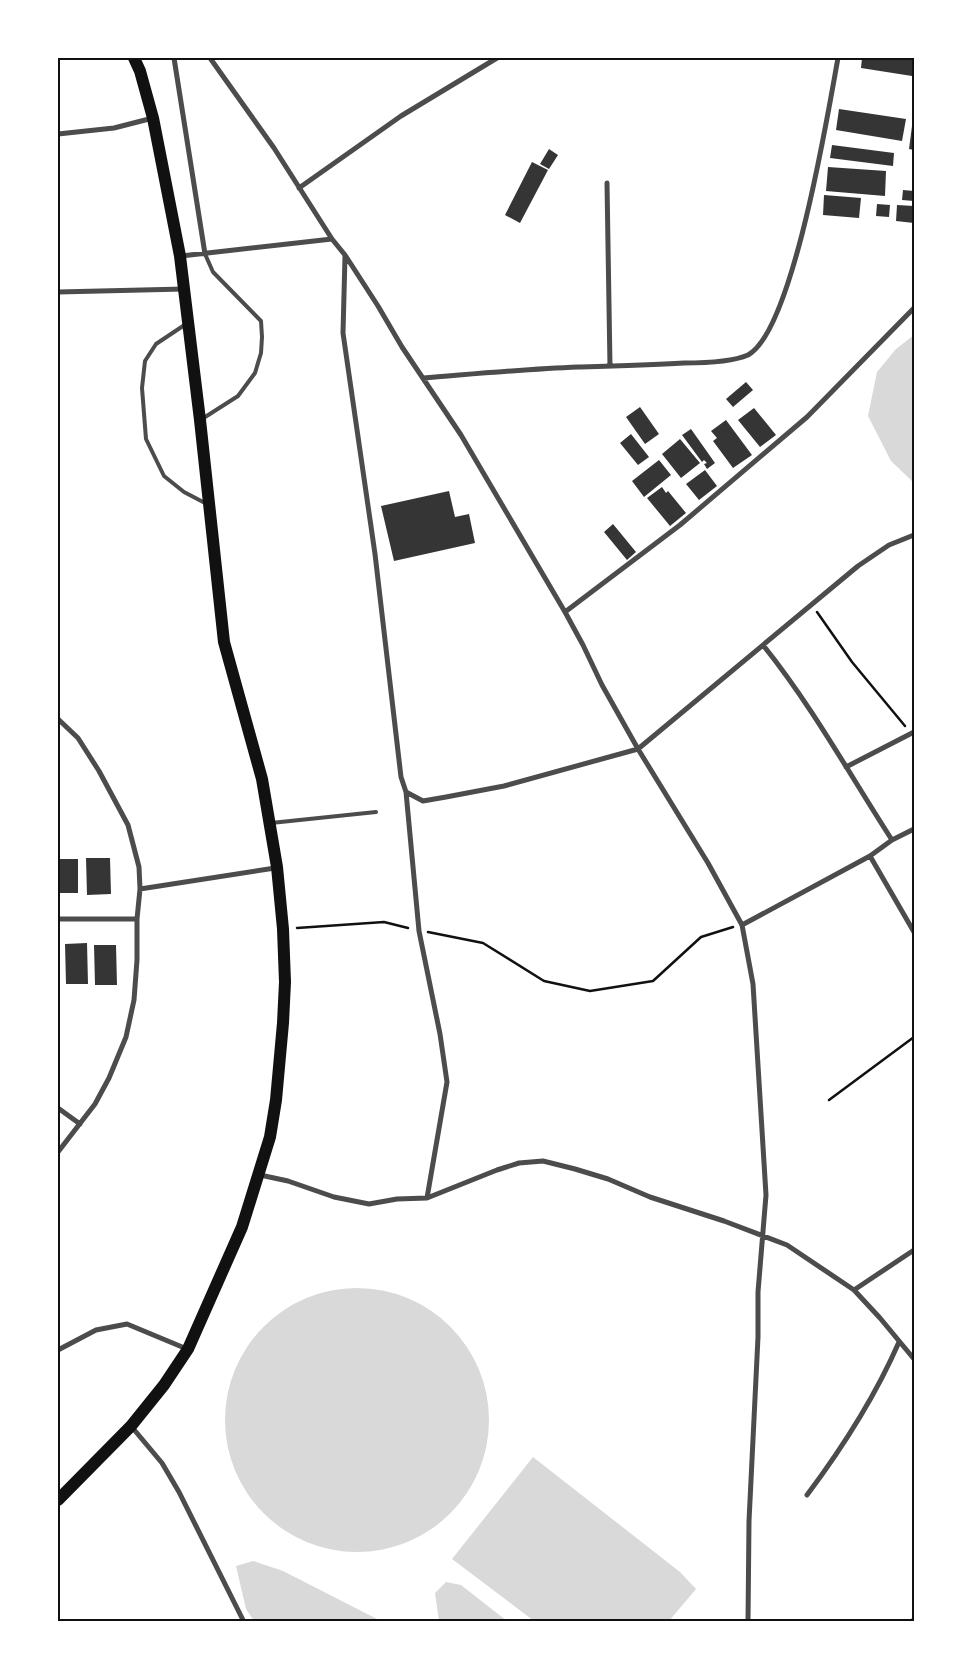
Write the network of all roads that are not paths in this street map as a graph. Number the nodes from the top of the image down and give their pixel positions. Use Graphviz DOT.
graph roads {
  1 [pos="134,58"];
  2 [pos="174,58"];
  3 [pos="210,58"];
  4 [pos="216,58"];
  5 [pos="497,58"];
  6 [pos="838,58"];
  7 [pos="216,66"];
  8 [pos="153,118"];
  9 [pos="58,134"];
  10 [pos="607,183"];
  11 [pos="299,188"];
  12 [pos="332,240"];
  13 [pos="205,254"];
  14 [pos="180,256"];
  15 [pos="345,256"];
  16 [pos="184,289"];
  17 [pos="58,292"];
  18 [pos="914,308"];
  19 [pos="188,323"];
  20 [pos="610,366"];
  21 [pos="423,378"];
  22 [pos="200,420"];
  23 [pos="209,505"];
  24 [pos="914,535"];
  25 [pos="565,612"];
  26 [pos="763,645"];
  27 [pos="58,719"];
  28 [pos="913,733"];
  29 [pos="638,749"];
  30 [pos="846,767"];
  31 [pos="406,792"];
  32 [pos="376,812"];
  33 [pos="270,823"];
  34 [pos="914,829"];
  35 [pos="892,840"];
  36 [pos="870,856"];
  37 [pos="277,867"];
  38 [pos="140,889"];
  39 [pos="58,919"];
  40 [pos="137,919"];
  41 [pos="742,924"];
  42 [pos="914,932"];
  43 [pos="58,1108"];
  44 [pos="80,1124"];
  45 [pos="58,1152"];
  46 [pos="259,1174"];
  47 [pos="427,1198"];
  48 [pos="762,1235"];
  49 [pos="914,1250"];
  50 [pos="854,1290"];
  51 [pos="900,1342"];
  52 [pos="188,1349"];
  53 [pos="58,1350"];
  54 [pos="914,1359"];
  55 [pos="131,1426"];
  56 [pos="808,1494"];
  57 [pos="58,1500"];
  58 [pos="244,1622"];
  59 [pos="748,1622"];
  1 -- 8 [label="main road"];
  2 -- 13 [label="street"];
  3 -- 7 [label="street"];
  4 -- 7 [label="street"];
  5 -- 11 [label="street"];
  6 -- 20 [label="street"];
  7 -- 11 [label="street"];
  8 -- 9 [label="street"];
  8 -- 14 [label="main road"];
  10 -- 20 [label="street"];
  11 -- 12 [label="street"];
  12 -- 13 [label="street"];
  12 -- 15 [label="street"];
  13 -- 14 [label="street"];
  13 -- 22 [label="lane"];
  14 -- 16 [label="main road"];
  15 -- 21 [label="street"];
  15 -- 31 [label="street"];
  16 -- 17 [label="street"];
  16 -- 19 [label="main road"];
  18 -- 25 [label="street"];
  19 -- 22 [label="main road"];
  19 -- 23 [label="lane"];
  20 -- 21 [label="street"];
  21 -- 25 [label="street"];
  22 -- 23 [label="main road"];
  23 -- 33 [label="main road"];
  24 -- 26 [label="street"];
  25 -- 29 [label="street"];
  26 -- 29 [label="street"];
  26 -- 30 [label="street"];
  27 -- 38 [label="street"];
  28 -- 30 [label="street"];
  29 -- 31 [label="street"];
  29 -- 41 [label="street"];
  30 -- 35 [label="street"];
  31 -- 47 [label="street"];
  32 -- 33 [label="lane"];
  33 -- 37 [label="main road"];
  34 -- 35 [label="street"];
  35 -- 36 [label="street"];
  36 -- 41 [label="street"];
  36 -- 42 [label="street"];
  37 -- 38 [label="street"];
  37 -- 46 [label="main road"];
  38 -- 40 [label="street"];
  39 -- 40 [label="street"];
  40 -- 44 [label="street"];
  41 -- 48 [label="street"];
  43 -- 44 [label="street"];
  44 -- 45 [label="street"];
  46 -- 47 [label="street"];
  46 -- 52 [label="main road"];
  47 -- 48 [label="street"];
  48 -- 50 [label="street"];
  48 -- 59 [label="street"];
  49 -- 50 [label="street"];
  50 -- 51 [label="street"];
  51 -- 54 [label="street"];
  51 -- 56 [label="street"];
  52 -- 53 [label="street"];
  52 -- 55 [label="main road"];
  55 -- 57 [label="main road"];
  55 -- 58 [label="street"];
}
